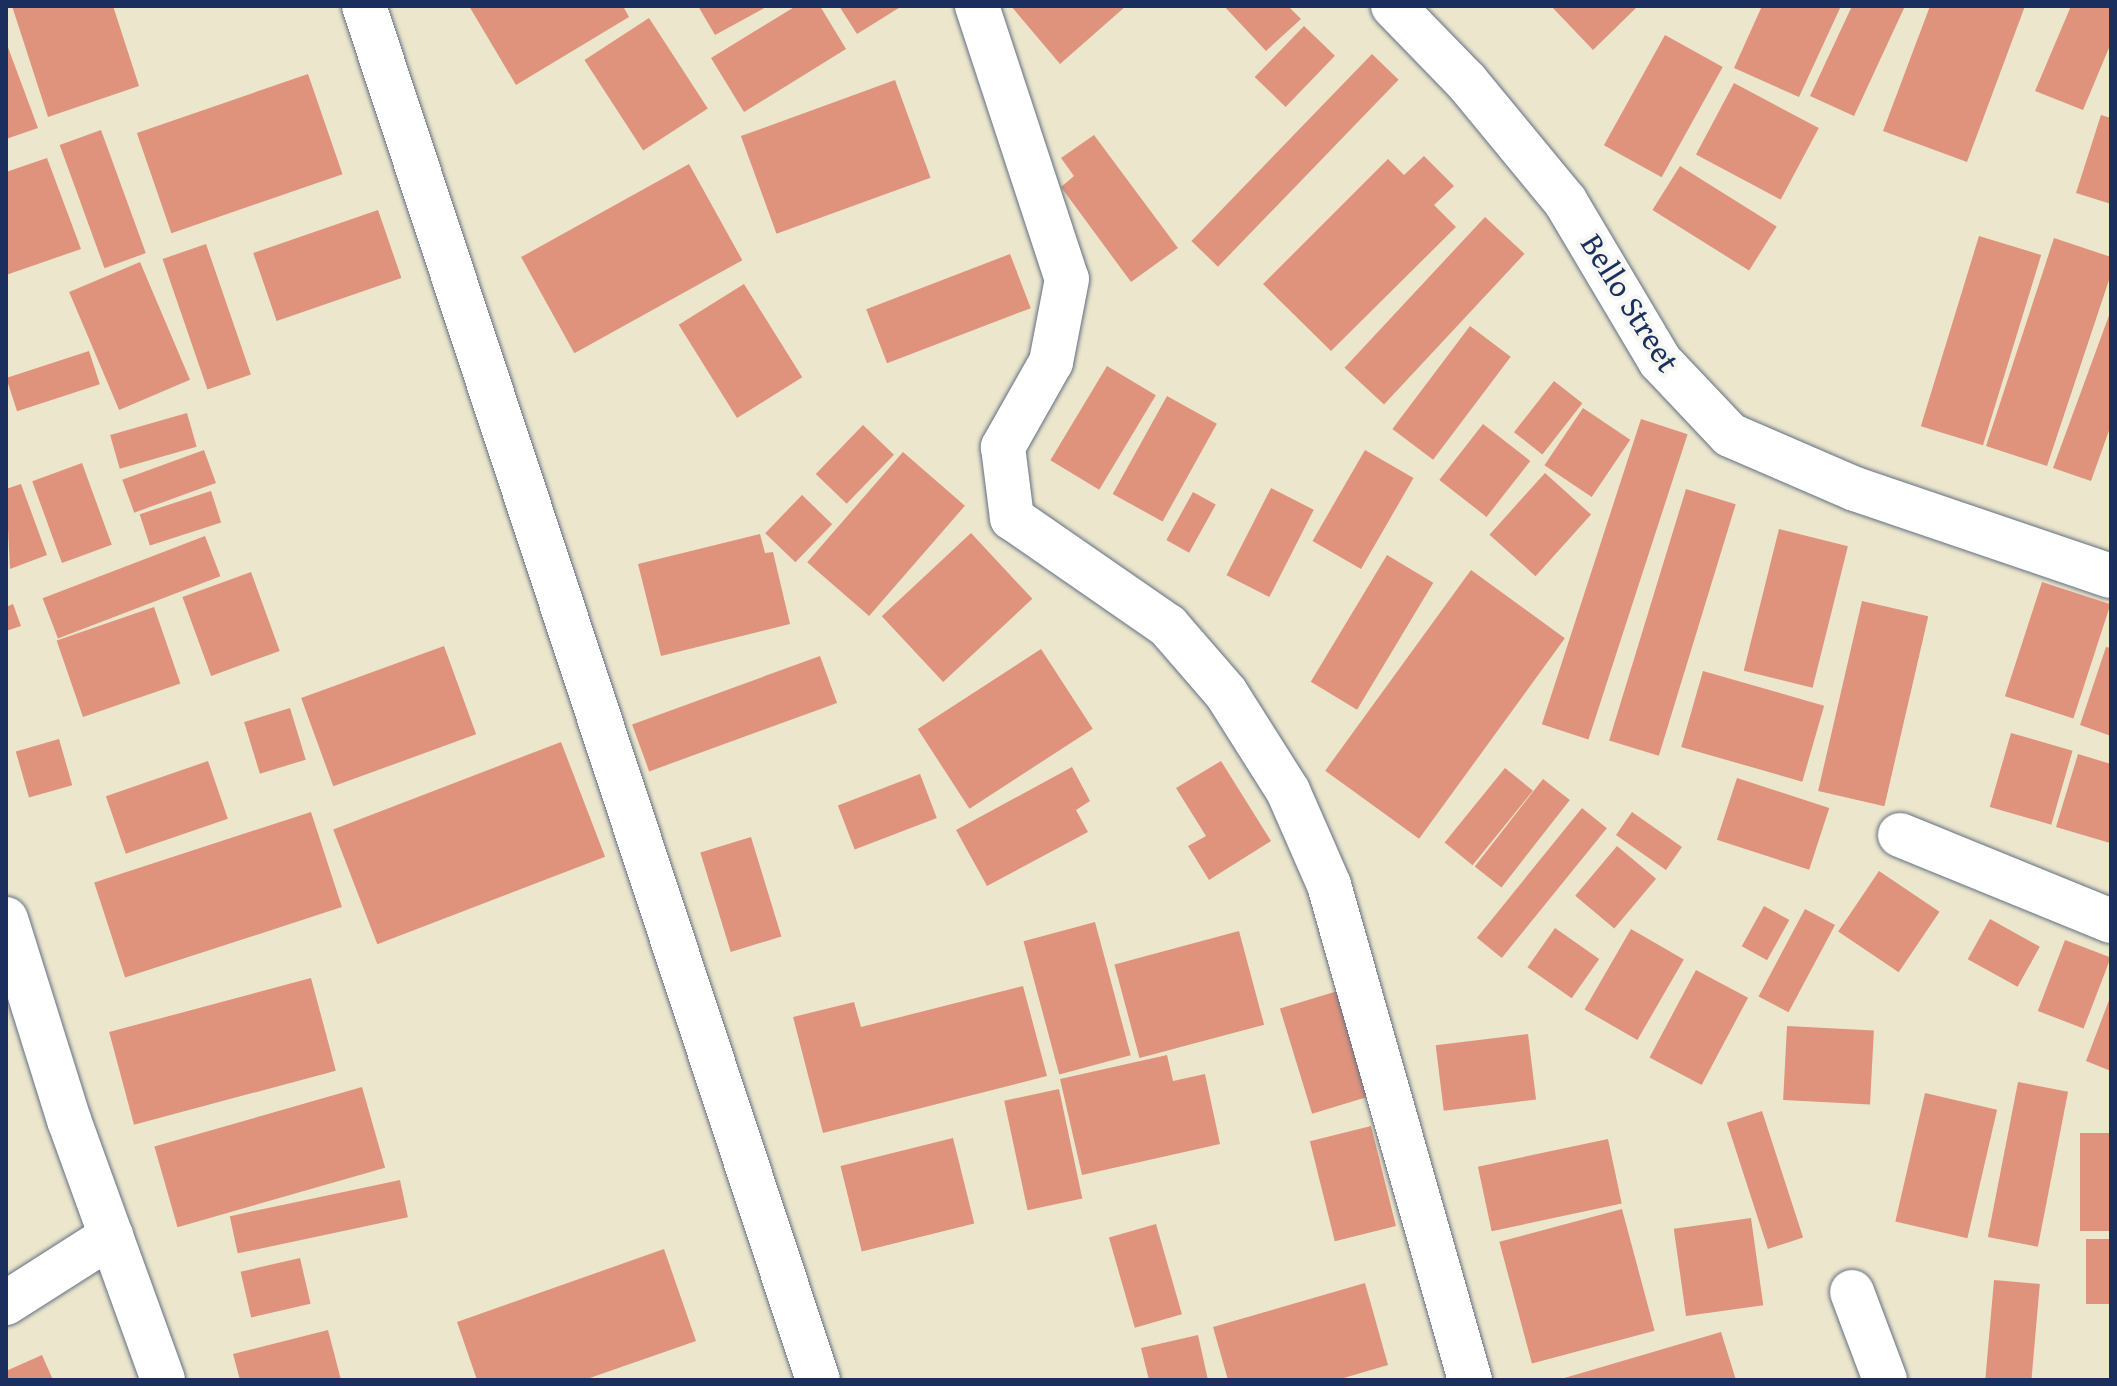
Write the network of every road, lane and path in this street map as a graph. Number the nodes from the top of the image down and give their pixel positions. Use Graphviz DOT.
graph roads {
  1 [pos="364,6"];
  2 [pos="977,6"];
  3 [pos="1393,6"];
  4 [pos="2111,576"];
  5 [pos="1900,835"];
  6 [pos="2110,918"];
  7 [pos="6,919"];
  8 [pos="111,1236"];
  9 [pos="1852,1292"];
  10 [pos="6,1303"];
  11 [pos="163,1380"];
  12 [pos="818,1380"];
  13 [pos="1470,1380"];
  14 [pos="1885,1380"];
  1 -- 12 [label="street"];
  2 -- 13 [label="street"];
  3 -- 4 [label="street, Bello Street"];
  5 -- 6 [label="street"];
  7 -- 8 [label="street"];
  8 -- 10 [label="street"];
  8 -- 11 [label="street"];
  9 -- 14 [label="street"];
}
